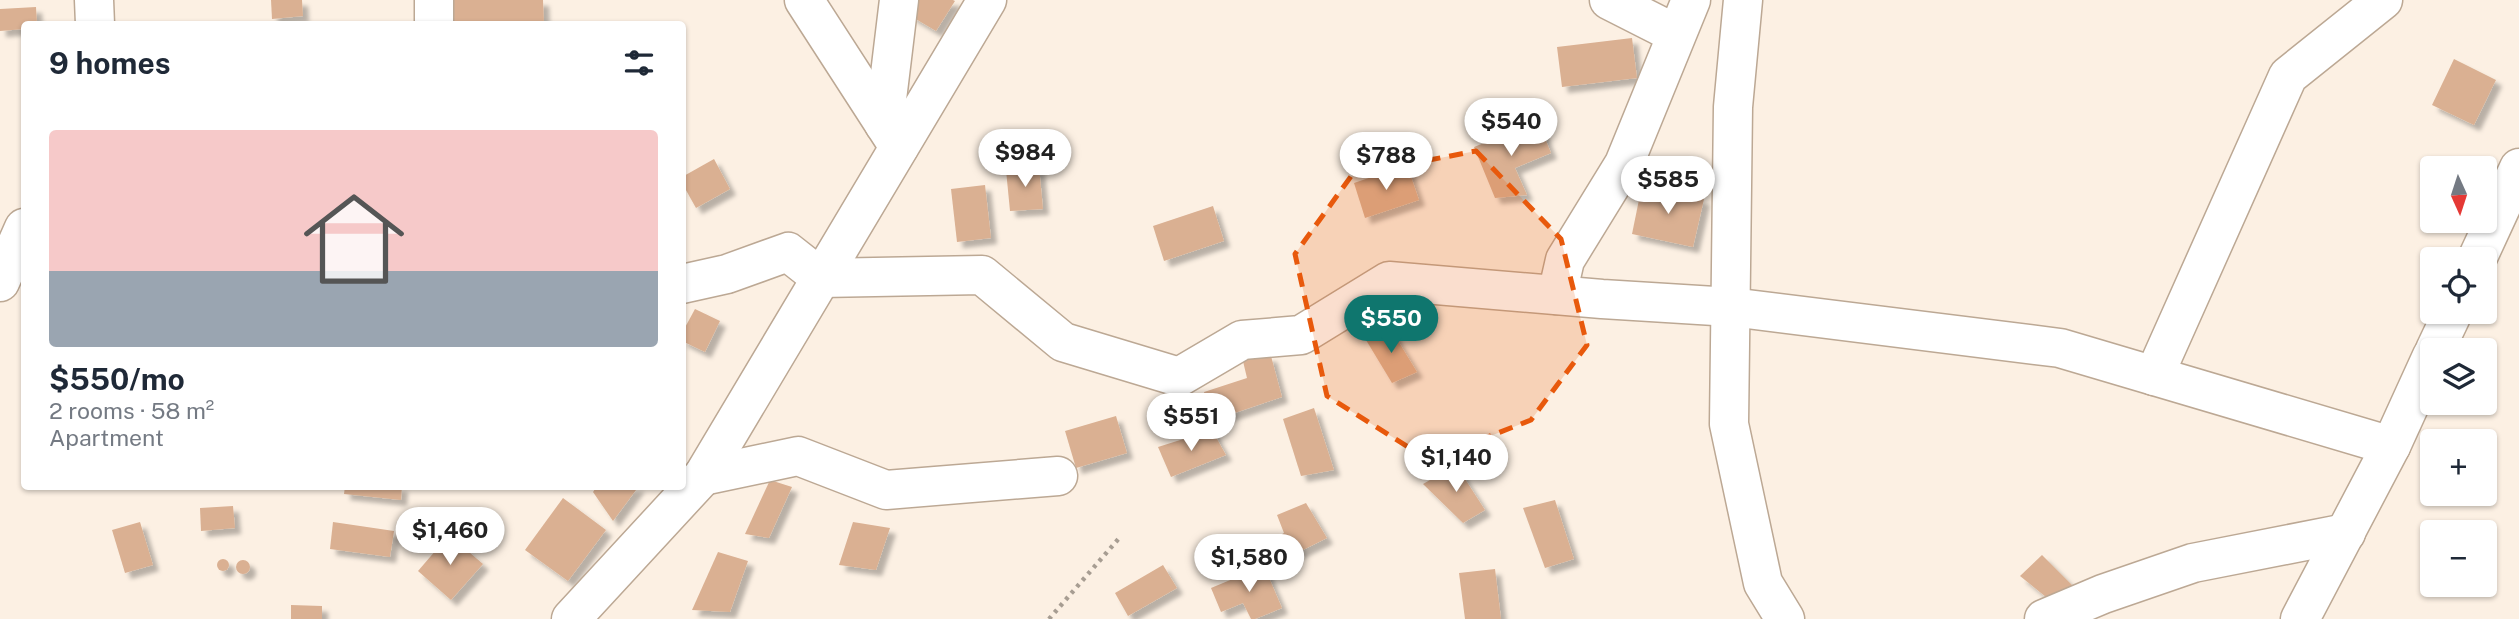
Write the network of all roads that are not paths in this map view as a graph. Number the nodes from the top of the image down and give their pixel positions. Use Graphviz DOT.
graph roads {
  1 [pos="94,0"];
  2 [pos="434,0"];
  3 [pos="804,0"];
  4 [pos="899,0"];
  5 [pos="987,0"];
  6 [pos="1609,0"];
  7 [pos="1743,0"];
  8 [pos="2383,0"];
  9 [pos="1683,17"];
  10 [pos="95,21"];
  11 [pos="434,21"];
  12 [pos="891,135"];
  13 [pos="2519,168"];
  14 [pos="21,235"];
  15 [pos="2483,247"];
  16 [pos="821,278"];
  17 [pos="0,282"];
  18 [pos="686,283"];
  19 [pos="1557,295"];
  20 [pos="1731,307"];
  21 [pos="2154,376"];
  22 [pos="2420,382"];
  23 [pos="2391,446"];
  24 [pos="703,476"];
  25 [pos="1058,476"];
  26 [pos="2346,533"];
  27 [pos="571,619"];
  28 [pos="1785,619"];
  29 [pos="2044,619"];
  30 [pos="2300,619"];
  1 -- 10 [label="street"];
  2 -- 11 [label="street"];
  3 -- 12 [label="street"];
  4 -- 12 [label="street"];
  5 -- 12 [label="street"];
  6 -- 9 [label="street"];
  7 -- 20 [label="street"];
  8 -- 21 [label="street"];
  9 -- 19 [label="street"];
  12 -- 16 [label="street"];
  13 -- 15 [label="street"];
  14 -- 17 [label="street"];
  16 -- 18 [label="street"];
  16 -- 19 [label="street"];
  16 -- 24 [label="street"];
  19 -- 20 [label="street"];
  20 -- 21 [label="street"];
  20 -- 28 [label="street"];
  21 -- 23 [label="street"];
  22 -- 23 [label="street"];
  23 -- 26 [label="street"];
  24 -- 25 [label="street"];
  24 -- 27 [label="street"];
  26 -- 29 [label="street"];
  26 -- 30 [label="street"];
}
